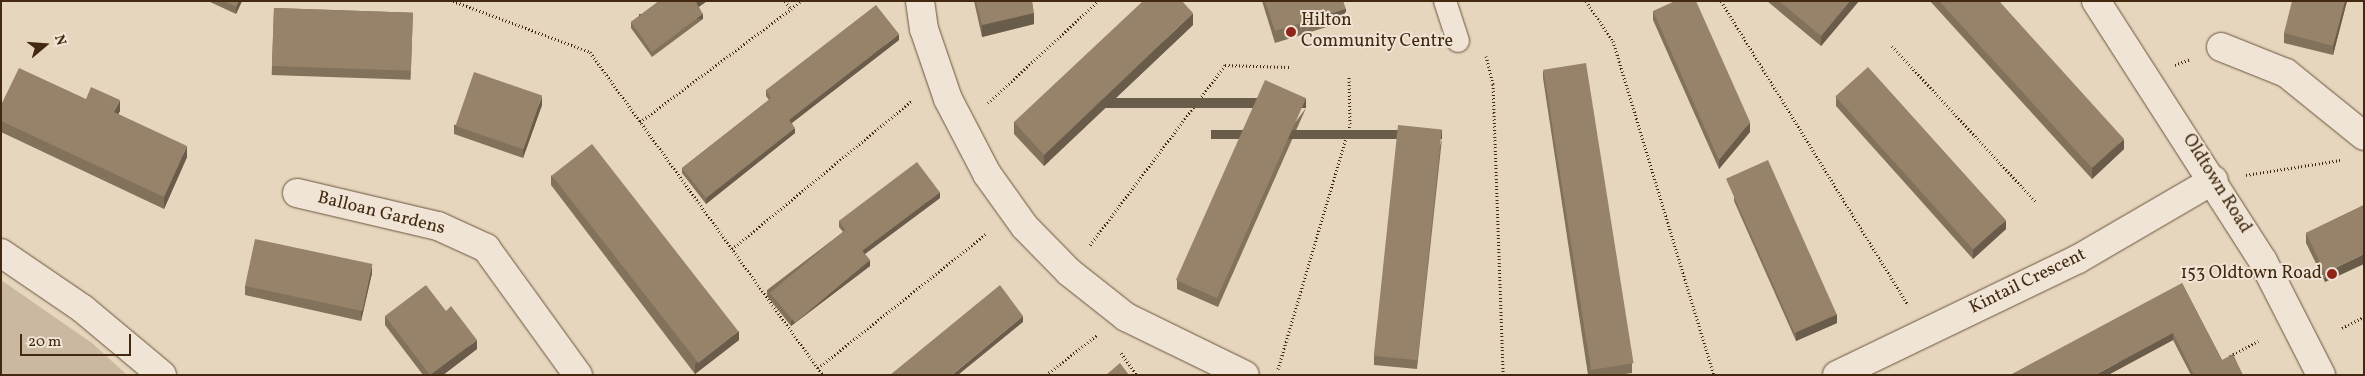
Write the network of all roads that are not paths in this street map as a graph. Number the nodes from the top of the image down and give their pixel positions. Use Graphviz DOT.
graph roads {
  1 [pos="920,1"];
  2 [pos="1445,1"];
  3 [pos="2096,1"];
  4 [pos="1458,41"];
  5 [pos="2221,47"];
  6 [pos="2364,136"];
  7 [pos="2214,180"];
  8 [pos="297,193"];
  9 [pos="1,252"];
  10 [pos="162,375"];
  11 [pos="578,375"];
  12 [pos="1245,375"];
  13 [pos="1837,375"];
  14 [pos="2321,375"];
  1 -- 12 [label="street"];
  2 -- 4 [label="lane"];
  3 -- 7 [label="street, Oldtown Road"];
  5 -- 6 [label="street"];
  7 -- 13 [label="street, Kintail Crescent"];
  7 -- 14 [label="street, Oldtown Road"];
  8 -- 11 [label="street, Balloan Gardens"];
  9 -- 10 [label="street"];
}
